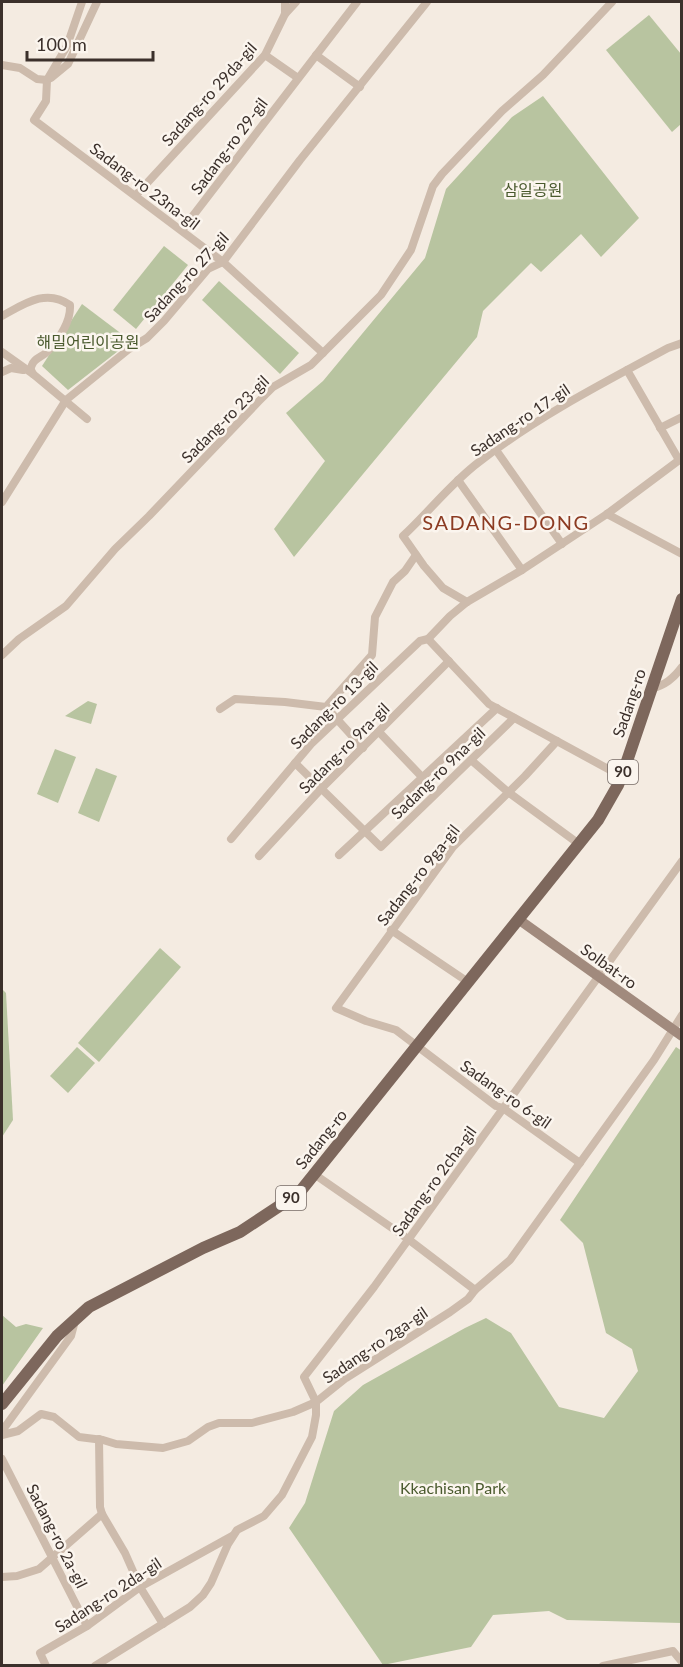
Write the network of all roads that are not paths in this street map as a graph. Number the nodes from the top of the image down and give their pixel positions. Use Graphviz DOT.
graph roads {
  1 [pos="82,2"];
  2 [pos="97,2"];
  3 [pos="285,2"];
  4 [pos="296,2"];
  5 [pos="357,2"];
  6 [pos="427,2"];
  7 [pos="612,2"];
  8 [pos="285,14"];
  9 [pos="316,55"];
  10 [pos="265,56"];
  11 [pos="2,65"];
  12 [pos="298,78"];
  13 [pos="47,80"];
  14 [pos="360,87"];
  15 [pos="136,195"];
  16 [pos="182,230"];
  17 [pos="223,262"];
  18 [pos="2,316"];
  19 [pos="681,343"];
  20 [pos="2,352"];
  21 [pos="323,353"];
  22 [pos="627,370"];
  23 [pos="2,372"];
  24 [pos="33,374"];
  25 [pos="66,400"];
  26 [pos="681,417"];
  27 [pos="87,419"];
  28 [pos="660,428"];
  29 [pos="496,450"];
  30 [pos="680,459"];
  31 [pos="458,480"];
  32 [pos="2,502"];
  33 [pos="607,514"];
  34 [pos="562,544"];
  35 [pos="414,551"];
  36 [pos="681,554"];
  37 [pos="522,570"];
  38 [pos="681,599"];
  39 [pos="467,602"];
  40 [pos="428,639"];
  41 [pos="2,655"];
  42 [pos="449,661"];
  43 [pos="681,668"];
  44 [pos="651,689"];
  45 [pos="326,707"];
  46 [pos="497,708"];
  47 [pos="220,709"];
  48 [pos="514,718"];
  49 [pos="336,720"];
  50 [pos="379,732"];
  51 [pos="557,741"];
  52 [pos="363,748"];
  53 [pos="471,760"];
  54 [pos="295,763"];
  55 [pos="621,776"];
  56 [pos="422,777"];
  57 [pos="321,789"];
  58 [pos="508,792"];
  59 [pos="365,830"];
  60 [pos="231,839"];
  61 [pos="579,843"];
  62 [pos="339,855"];
  63 [pos="259,856"];
  64 [pos="681,861"];
  65 [pos="518,919"];
  66 [pos="392,930"];
  67 [pos="599,977"];
  68 [pos="468,982"];
  69 [pos="336,1008"];
  70 [pos="681,1015"];
  71 [pos="677,1033"];
  72 [pos="416,1047"];
  73 [pos="503,1108"];
  74 [pos="580,1163"];
  75 [pos="314,1174"];
  76 [pos="408,1239"];
  77 [pos="475,1290"];
  78 [pos="75,1319"];
  79 [pos="316,1402"];
  80 [pos="2,1404"];
  81 [pos="2,1433"];
  82 [pos="99,1439"];
  83 [pos="2,1459"];
  84 [pos="102,1514"];
  85 [pos="233,1535"];
  86 [pos="54,1558"];
  87 [pos="2,1577"];
  88 [pos="140,1587"];
  89 [pos="163,1624"];
  90 [pos="87,1626"];
  91 [pos="681,1662"];
  92 [pos="46,1665"];
  93 [pos="95,1665"];
  94 [pos="603,1665"];
  1 -- 13 [label="street, Sadang-ro 23na-gil"];
  2 -- 13 [label="street"];
  3 -- 8 [label="street, Sadang-ro 29da-gil"];
  4 -- 8 [label="street"];
  5 -- 9 [label="street, Sadang-ro 29-gil"];
  6 -- 14 [label="street, Sadang-ro 27-gil"];
  7 -- 21 [label="street, Sadang-ro 23-gil"];
  8 -- 10 [label="street, Sadang-ro 29da-gil"];
  9 -- 12 [label="street, Sadang-ro 29-gil"];
  9 -- 14 [label="street"];
  10 -- 12 [label="street"];
  10 -- 15 [label="street, Sadang-ro 29da-gil"];
  11 -- 13 [label="street"];
  12 -- 16 [label="street, Sadang-ro 29-gil"];
  13 -- 15 [label="street, Sadang-ro 23na-gil"];
  14 -- 17 [label="street, Sadang-ro 27-gil"];
  15 -- 16 [label="street, Sadang-ro 23na-gil"];
  16 -- 17 [label="street, Sadang-ro 23na-gil"];
  17 -- 21 [label="street, Sadang-ro 23na-gil"];
  17 -- 25 [label="street, Sadang-ro 27-gil"];
  18 -- 24 [label="street"];
  19 -- 22 [label="street, Sadang-ro 17-gil"];
  20 -- 24 [label="street"];
  21 -- 41 [label="street, Sadang-ro 23-gil"];
  22 -- 28 [label="street"];
  22 -- 29 [label="street, Sadang-ro 17-gil"];
  23 -- 24 [label="street"];
  24 -- 25 [label="street"];
  25 -- 27 [label="street"];
  25 -- 32 [label="street, Sadang-ro 27-gil"];
  26 -- 28 [label="street"];
  28 -- 30 [label="street"];
  29 -- 31 [label="street, Sadang-ro 17-gil"];
  29 -- 34 [label="street"];
  30 -- 33 [label="street, Sadang-ro 13-gil"];
  31 -- 35 [label="street, Sadang-ro 17-gil"];
  31 -- 37 [label="street"];
  33 -- 34 [label="street, Sadang-ro 13-gil"];
  33 -- 36 [label="street"];
  34 -- 37 [label="street, Sadang-ro 13-gil"];
  35 -- 39 [label="street"];
  35 -- 45 [label="street"];
  37 -- 39 [label="street, Sadang-ro 13-gil"];
  38 -- 44 [label="main road, Sadang-ro / 90"];
  39 -- 40 [label="street, Sadang-ro 13-gil"];
  40 -- 42 [label="street"];
  40 -- 49 [label="street, Sadang-ro 13-gil"];
  42 -- 46 [label="street"];
  42 -- 50 [label="street, Sadang-ro 9ra-gil"];
  43 -- 44 [label="street"];
  44 -- 55 [label="main road, Sadang-ro / 90"];
  45 -- 47 [label="street"];
  45 -- 49 [label="street"];
  46 -- 48 [label="street"];
  46 -- 56 [label="street"];
  48 -- 51 [label="street"];
  48 -- 53 [label="street, Sadang-ro 9na-gil"];
  49 -- 52 [label="street"];
  49 -- 54 [label="street, Sadang-ro 13-gil"];
  50 -- 52 [label="street, Sadang-ro 9ra-gil"];
  50 -- 56 [label="street"];
  51 -- 55 [label="street"];
  51 -- 58 [label="street, Sadang-ro 9ga-gil"];
  52 -- 57 [label="street, Sadang-ro 9ra-gil"];
  53 -- 58 [label="street"];
  53 -- 59 [label="street, Sadang-ro 9na-gil"];
  54 -- 57 [label="street"];
  54 -- 60 [label="street, Sadang-ro 13-gil"];
  55 -- 61 [label="main road, Sadang-ro / 90"];
  56 -- 59 [label="street"];
  57 -- 59 [label="street"];
  57 -- 63 [label="street, Sadang-ro 9ra-gil"];
  58 -- 61 [label="street"];
  58 -- 66 [label="street, Sadang-ro 9ga-gil"];
  59 -- 62 [label="street"];
  61 -- 65 [label="main road, Sadang-ro / 90"];
  64 -- 67 [label="street, Sadang-ro 2cha-gil"];
  65 -- 67 [label="street, Solbat-ro"];
  65 -- 68 [label="main road, Sadang-ro / 90"];
  66 -- 68 [label="street"];
  66 -- 69 [label="street, Sadang-ro 9ga-gil"];
  67 -- 71 [label="street, Solbat-ro"];
  67 -- 73 [label="street, Sadang-ro 2cha-gil"];
  68 -- 72 [label="main road, Sadang-ro / 90"];
  69 -- 72 [label="street, Sadang-ro 6-gil"];
  70 -- 71 [label="street, Sadang-ro 2ga-gil"];
  71 -- 74 [label="street, Sadang-ro 2ga-gil"];
  72 -- 73 [label="street, Sadang-ro 6-gil"];
  72 -- 75 [label="main road, Sadang-ro / 90"];
  73 -- 74 [label="street, Sadang-ro 6-gil"];
  73 -- 76 [label="street, Sadang-ro 2cha-gil"];
  74 -- 77 [label="street, Sadang-ro 2ga-gil"];
  75 -- 76 [label="street"];
  75 -- 78 [label="main road, Sadang-ro / 90"];
  76 -- 77 [label="street"];
  76 -- 79 [label="street, Sadang-ro 2cha-gil"];
  77 -- 79 [label="street, Sadang-ro 2ga-gil"];
  78 -- 80 [label="main road, Sadang-ro / 90"];
  78 -- 81 [label="street"];
  79 -- 82 [label="street"];
  79 -- 85 [label="street, Sadang-ro 2ga-gil"];
  81 -- 82 [label="street"];
  82 -- 84 [label="street"];
  83 -- 86 [label="street, Sadang-ro 2a-gil"];
  84 -- 86 [label="street"];
  84 -- 88 [label="street"];
  85 -- 88 [label="street, Sadang-ro 2da-gil"];
  85 -- 89 [label="street"];
  86 -- 87 [label="street"];
  86 -- 90 [label="street, Sadang-ro 2a-gil"];
  88 -- 89 [label="street"];
  88 -- 90 [label="street, Sadang-ro 2da-gil"];
  89 -- 93 [label="street"];
  90 -- 92 [label="street, Sadang-ro 2da-gil"];
  91 -- 94 [label="street"];
}
